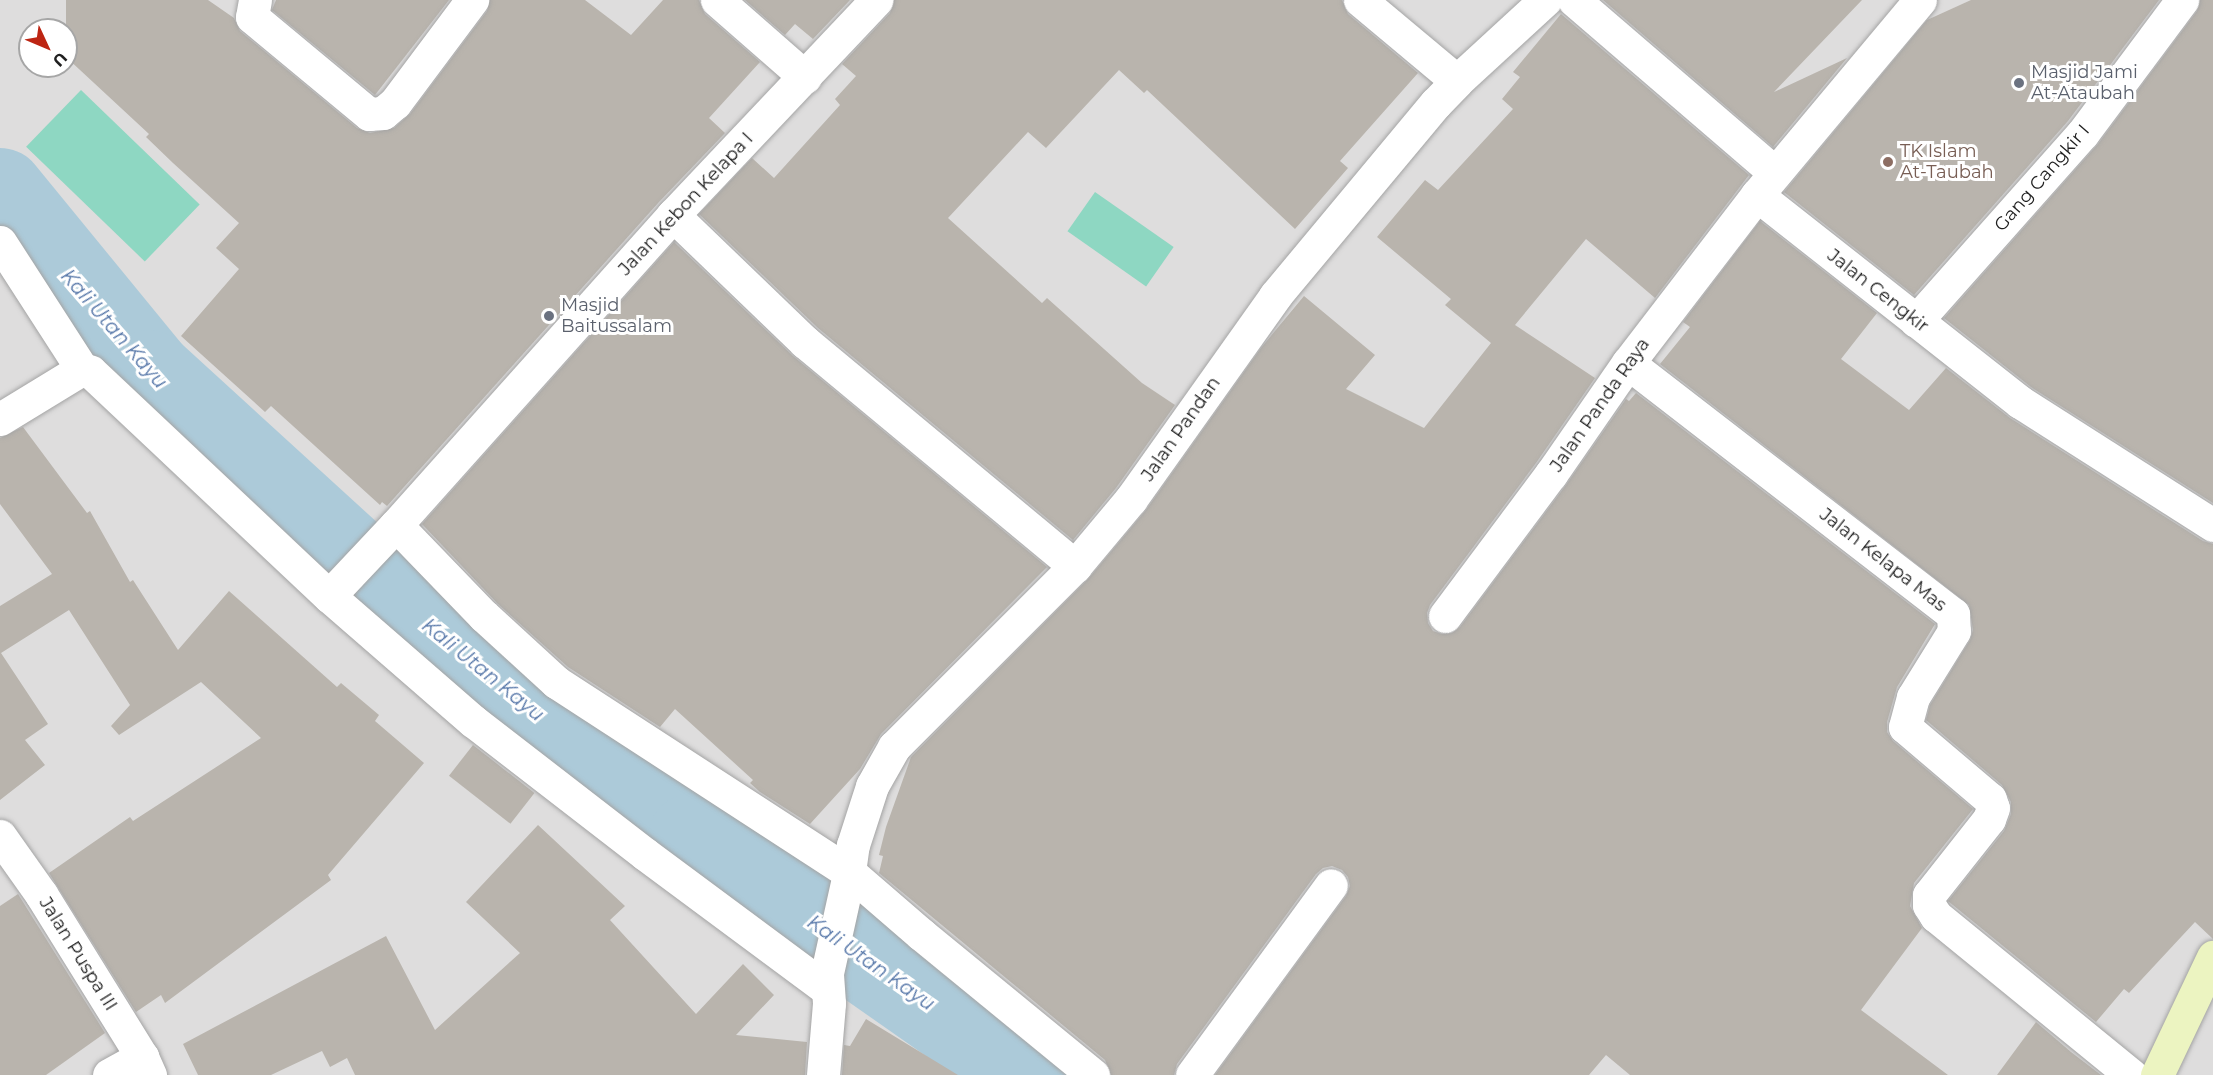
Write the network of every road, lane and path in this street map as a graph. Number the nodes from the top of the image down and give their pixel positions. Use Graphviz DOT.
graph roads {
  1 [pos="255,0"];
  2 [pos="472,0"];
  3 [pos="717,0"];
  4 [pos="876,0"];
  5 [pos="1360,0"];
  6 [pos="1545,0"];
  7 [pos="1574,0"];
  8 [pos="1920,0"];
  9 [pos="2182,0"];
  10 [pos="804,77"];
  11 [pos="1457,81"];
  12 [pos="1766,184"];
  13 [pos="673,214"];
  14 [pos="0,242"];
  15 [pos="1916,321"];
  16 [pos="1628,363"];
  17 [pos="82,369"];
  18 [pos="0,419"];
  19 [pos="2213,525"];
  20 [pos="390,531"];
  21 [pos="1075,566"];
  22 [pos="339,585"];
  23 [pos="1445,616"];
  24 [pos="0,836"];
  25 [pos="848,875"];
  26 [pos="1331,885"];
  27 [pos="2213,957"];
  28 [pos="827,981"];
  29 [pos="146,1066"];
  30 [pos="109,1075"];
  31 [pos="823,1075"];
  32 [pos="1093,1075"];
  33 [pos="1192,1075"];
  34 [pos="2131,1075"];
  35 [pos="2157,1075"];
  1 -- 2 [label="street"];
  3 -- 10 [label="street"];
  4 -- 10 [label="street, Jalan Kebon Kelapa I"];
  5 -- 11 [label="street"];
  6 -- 11 [label="street, Jalan Pandan"];
  7 -- 12 [label="street, Jalan Cengkir"];
  8 -- 12 [label="street"];
  9 -- 15 [label="street, Gang Cangkir I"];
  10 -- 13 [label="street, Jalan Kebon Kelapa I"];
  11 -- 21 [label="street, Jalan Pandan"];
  12 -- 15 [label="street, Jalan Cengkir"];
  12 -- 16 [label="street, Jalan Panda Raya"];
  13 -- 20 [label="street, Jalan Kebon Kelapa I"];
  13 -- 21 [label="street"];
  14 -- 17 [label="street"];
  15 -- 19 [label="street, Jalan Cengkir"];
  16 -- 23 [label="street, Jalan Panda Raya"];
  16 -- 34 [label="street, Jalan Kelapa Mas"];
  17 -- 18 [label="street"];
  17 -- 22 [label="street"];
  20 -- 22 [label="street, Jalan Kebon Kelapa I"];
  20 -- 25 [label="street"];
  21 -- 25 [label="street, Jalan Pandan"];
  22 -- 28 [label="street"];
  24 -- 29 [label="street, Jalan Puspa III"];
  25 -- 28 [label="street, Jalan Pandan"];
  25 -- 32 [label="street"];
  26 -- 33 [label="street"];
  27 -- 35 [label="street"];
  28 -- 31 [label="street, Jalan Pandan"];
  29 -- 30 [label="street"];
}
